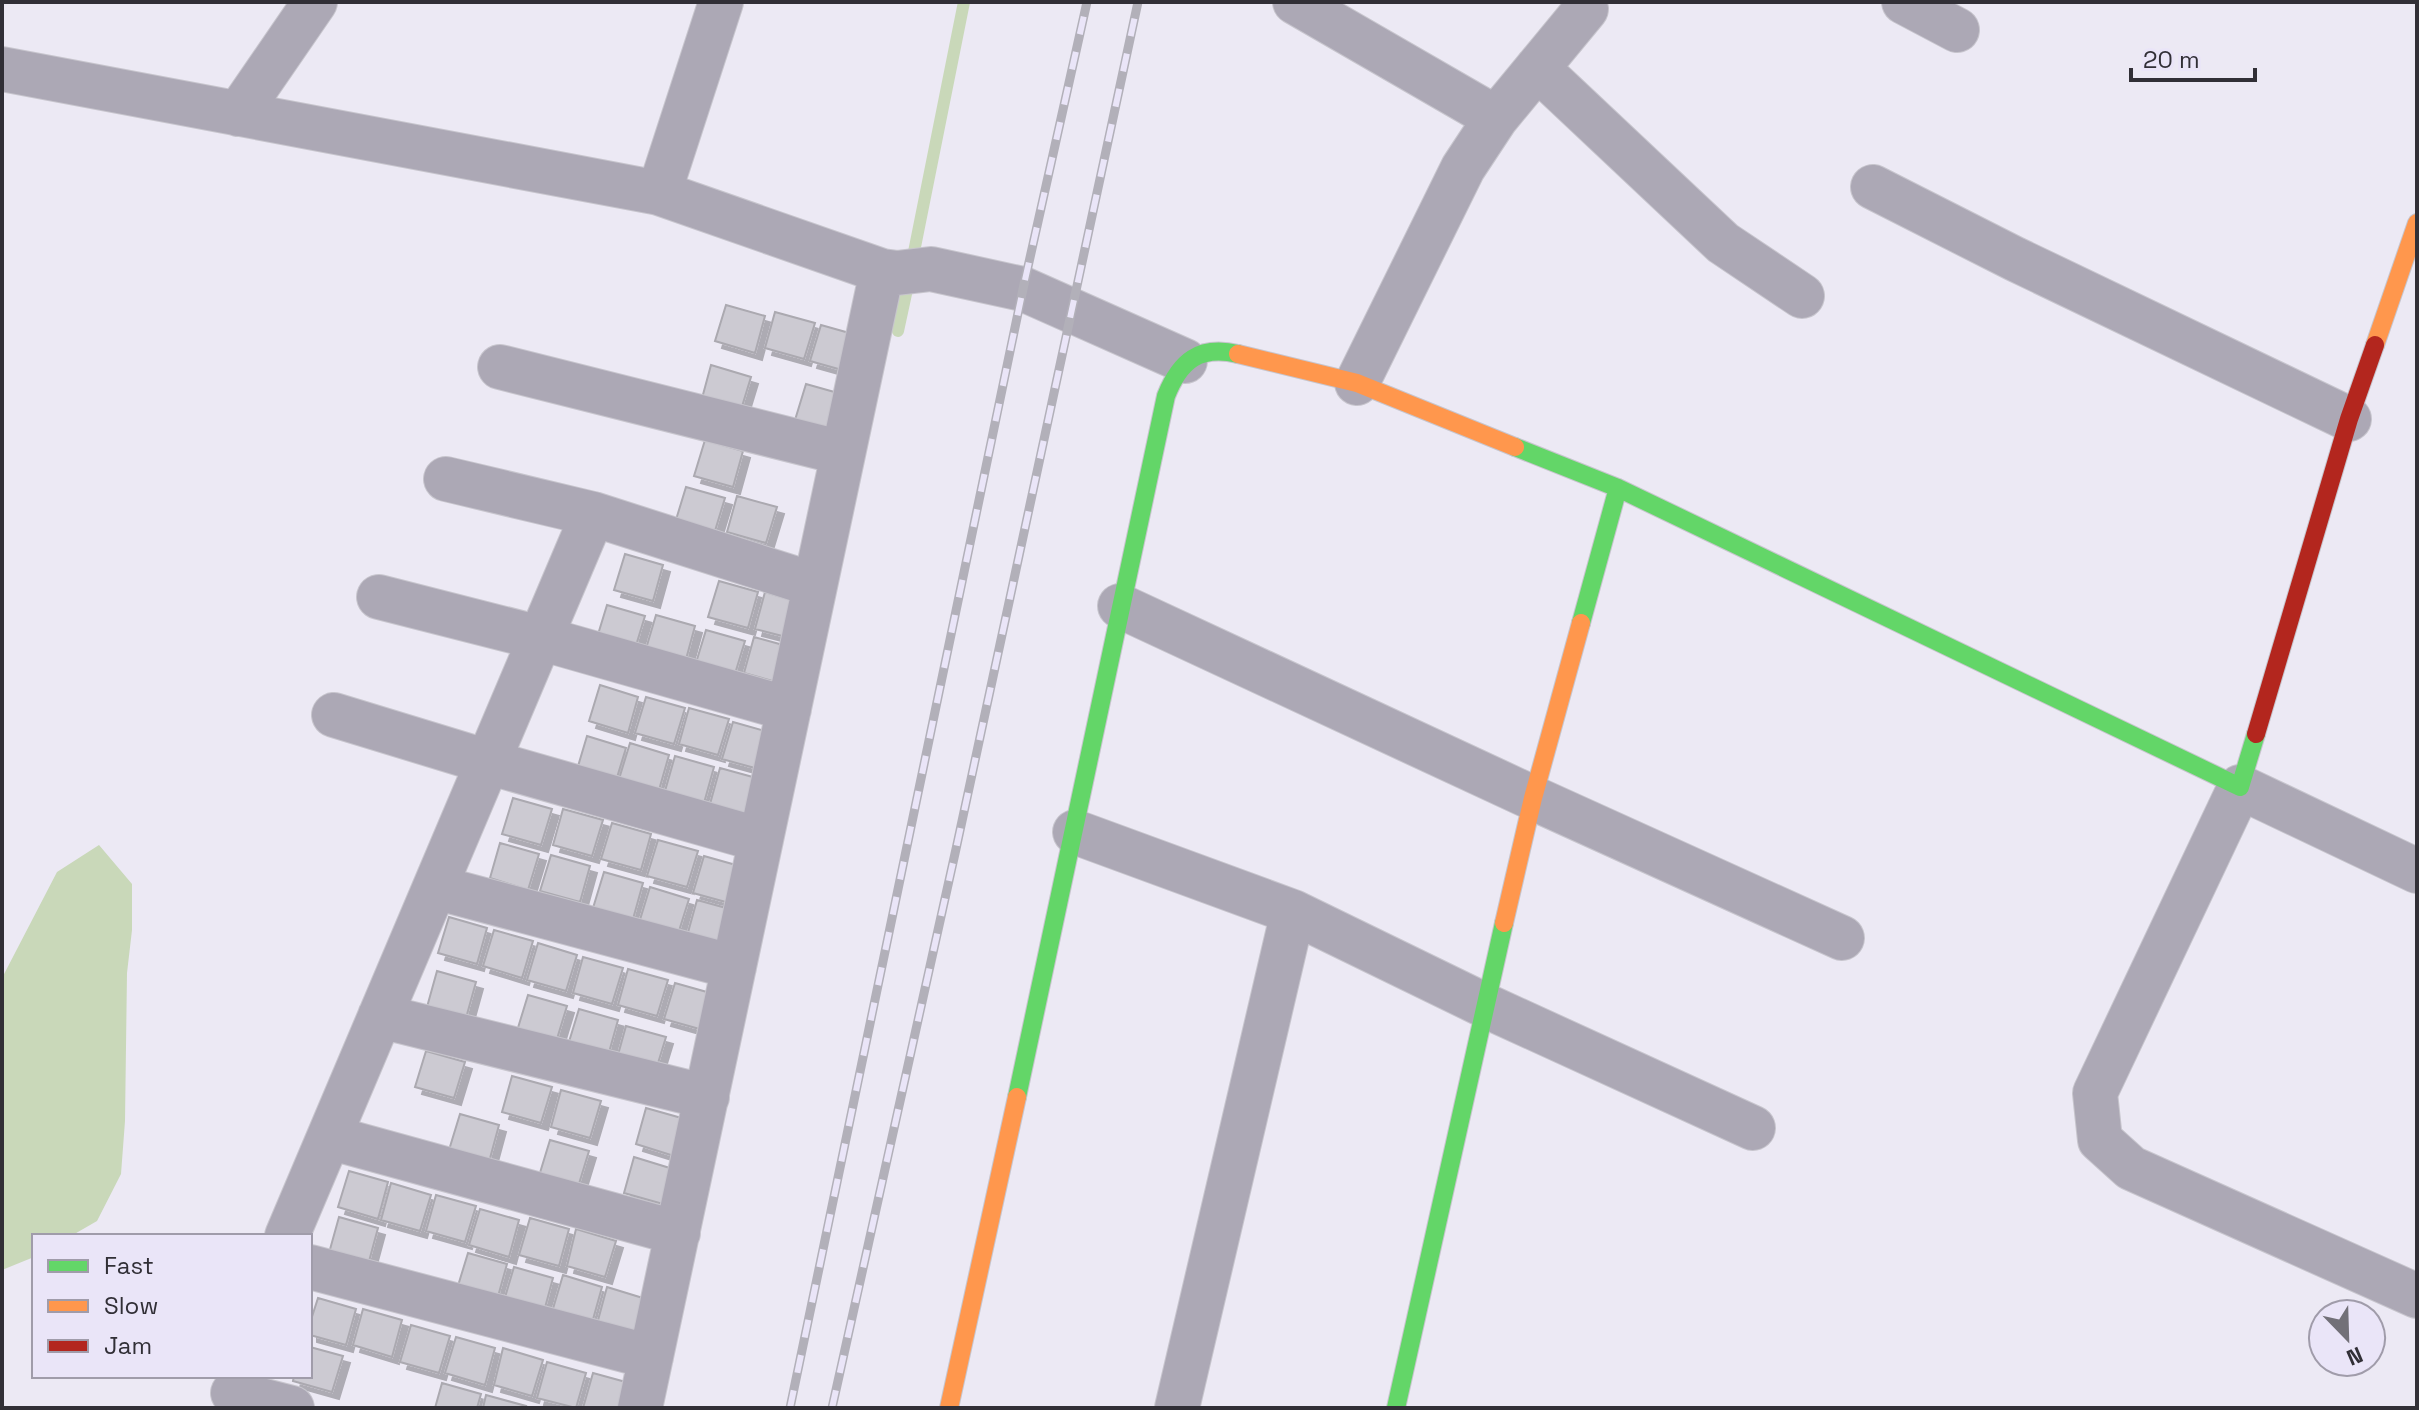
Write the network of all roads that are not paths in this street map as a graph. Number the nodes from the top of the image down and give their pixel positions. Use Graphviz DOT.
graph roads {
  1 [pos="315,2"];
  2 [pos="721,2"];
  3 [pos="1295,2"];
  4 [pos="1904,2"];
  5 [pos="1586,4"];
  6 [pos="1957,30"];
  7 [pos="1537,68"];
  8 [pos="2,69"];
  9 [pos="238,114"];
  10 [pos="1496,118"];
  11 [pos="1873,187"];
  12 [pos="659,193"];
  13 [pos="2417,223"];
  14 [pos="903,271"];
  15 [pos="1802,296"];
  16 [pos="1185,361"];
  17 [pos="500,367"];
  18 [pos="1357,383"];
  19 [pos="2349,419"];
  20 [pos="843,453"];
  21 [pos="446,479"];
  22 [pos="1618,488"];
  23 [pos="593,514"];
  24 [pos="815,585"];
  25 [pos="379,597"];
  26 [pos="1120,606"];
  27 [pos="540,638"];
  28 [pos="789,709"];
  29 [pos="334,715"];
  30 [pos="488,762"];
  31 [pos="2240,787"];
  32 [pos="1533,798"];
  33 [pos="1075,832"];
  34 [pos="761,840"];
  35 [pos="2417,871"];
  36 [pos="435,887"];
  37 [pos="1293,912"];
  38 [pos="1842,938"];
  39 [pos="734,967"];
  40 [pos="1484,1005"];
  41 [pos="380,1016"];
  42 [pos="707,1097"];
  43 [pos="1753,1128"];
  44 [pos="329,1137"];
  45 [pos="678,1233"];
  46 [pos="288,1234"];
  47 [pos="312,1268"];
  48 [pos="2417,1296"];
  49 [pos="651,1357"];
  50 [pos="233,1392"];
  51 [pos="292,1408"];
  52 [pos="640,1408"];
  53 [pos="949,1408"];
  54 [pos="1177,1408"];
  55 [pos="1396,1408"];
  1 -- 9 [label="street"];
  2 -- 12 [label="street"];
  3 -- 10 [label="street"];
  4 -- 6 [label="street"];
  5 -- 7 [label="street"];
  7 -- 10 [label="street"];
  7 -- 15 [label="street"];
  8 -- 9 [label="street"];
  9 -- 12 [label="street"];
  10 -- 18 [label="street"];
  11 -- 19 [label="street"];
  12 -- 14 [label="street"];
  13 -- 19 [label="street"];
  14 -- 16 [label="street"];
  14 -- 20 [label="street"];
  16 -- 18 [label="street"];
  16 -- 26 [label="street"];
  17 -- 20 [label="street"];
  18 -- 22 [label="street"];
  19 -- 31 [label="street"];
  20 -- 24 [label="street"];
  21 -- 23 [label="street"];
  22 -- 31 [label="street"];
  22 -- 32 [label="street"];
  23 -- 24 [label="street"];
  23 -- 27 [label="street"];
  24 -- 28 [label="street"];
  25 -- 27 [label="street"];
  26 -- 32 [label="street"];
  26 -- 33 [label="street"];
  27 -- 28 [label="street"];
  27 -- 30 [label="street"];
  28 -- 34 [label="street"];
  29 -- 30 [label="street"];
  30 -- 34 [label="street"];
  30 -- 36 [label="street"];
  31 -- 35 [label="street"];
  31 -- 48 [label="street"];
  32 -- 38 [label="street"];
  32 -- 40 [label="street"];
  33 -- 37 [label="street"];
  33 -- 53 [label="street"];
  34 -- 39 [label="street"];
  36 -- 39 [label="street"];
  36 -- 41 [label="street"];
  37 -- 40 [label="street"];
  37 -- 54 [label="street"];
  39 -- 42 [label="street"];
  40 -- 43 [label="street"];
  40 -- 55 [label="street"];
  41 -- 42 [label="street"];
  41 -- 44 [label="street"];
  42 -- 45 [label="street"];
  44 -- 45 [label="street"];
  44 -- 46 [label="street"];
  45 -- 49 [label="street"];
  47 -- 49 [label="street"];
  49 -- 52 [label="street"];
  50 -- 51 [label="street"];
}
